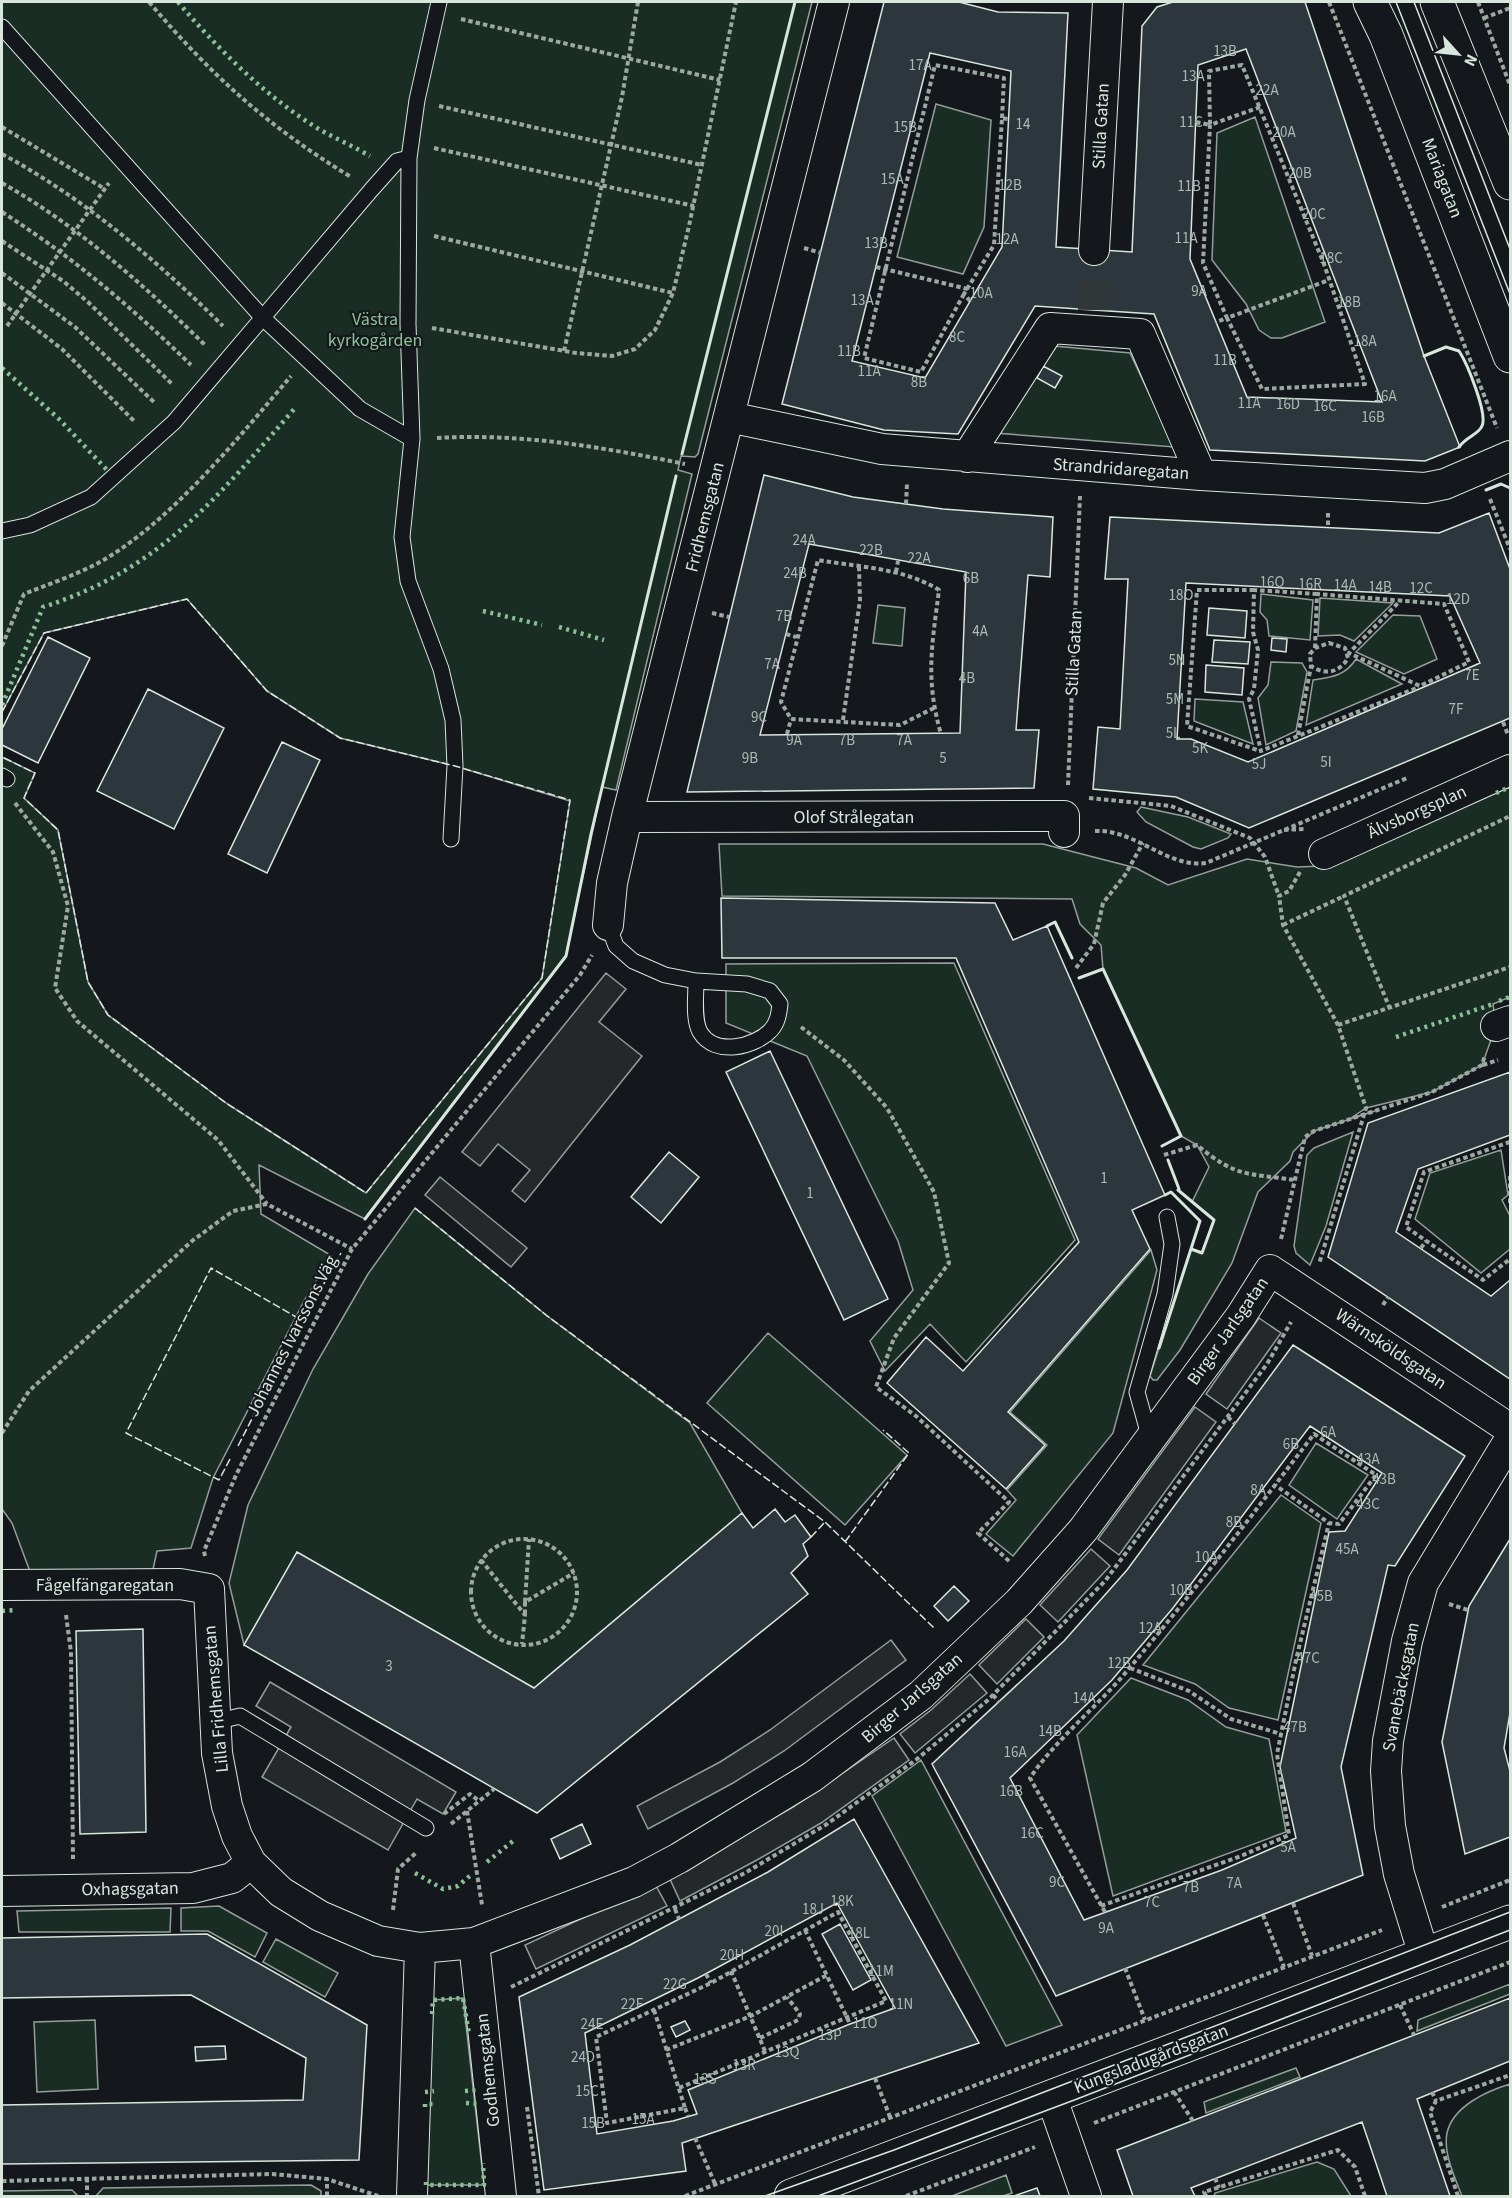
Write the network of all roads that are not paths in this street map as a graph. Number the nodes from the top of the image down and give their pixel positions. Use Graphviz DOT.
graph roads {
  1 [pos="834,2"];
  2 [pos="1108,2"];
  3 [pos="1370,2"];
  4 [pos="1437,2"];
  5 [pos="437,7"];
  6 [pos="2,27"];
  7 [pos="1503,141"];
  8 [pos="410,151"];
  9 [pos="1510,183"];
  10 [pos="1094,250"];
  11 [pos="263,318"];
  12 [pos="1510,356"];
  13 [pos="729,417"];
  14 [pos="412,439"];
  15 [pos="1510,456"];
  16 [pos="967,457"];
  17 [pos="1201,475"];
  18 [pos="2,531"];
  19 [pos="1510,770"];
  20 [pos="1065,815"];
  21 [pos="627,817"];
  22 [pos="451,839"];
  23 [pos="1324,854"];
  24 [pos="608,925"];
  25 [pos="696,981"];
  26 [pos="1167,1217"];
  27 [pos="1270,1270"];
  28 [pos="1510,1429"];
  29 [pos="1150,1439"];
  30 [pos="1510,1439"];
  31 [pos="2,1585"];
  32 [pos="209,1589"];
  33 [pos="215,1722"];
  34 [pos="426,1828"];
  35 [pos="251,1863"];
  36 [pos="2,1891"];
  37 [pos="1510,1922"];
  38 [pos="482,1940"];
  39 [pos="420,1948"];
  40 [pos="1424,1954"];
  41 [pos="1051,2096"];
  42 [pos="412,2196"];
  43 [pos="501,2196"];
  44 [pos="791,2196"];
  45 [pos="1086,2196"];
  1 -- 13 [label="street, Fridhemsgatan"];
  2 -- 10 [label="street, Stilla Gatan"];
  3 -- 12 [label="street, Mariagatan"];
  4 -- 7 [label="street"];
  5 -- 8 [label="lane"];
  6 -- 11 [label="lane"];
  7 -- 9 [label="street"];
  8 -- 11 [label="lane"];
  8 -- 14 [label="lane"];
  11 -- 14 [label="lane"];
  11 -- 18 [label="lane"];
  13 -- 16 [label="street, Strandridaregatan"];
  13 -- 21 [label="street, Fridhemsgatan"];
  14 -- 22 [label="lane"];
  15 -- 17 [label="street, Strandridaregatan"];
  16 -- 17 [label="street, Strandridaregatan"];
  16 -- 17 [label="street"];
  19 -- 23 [label="street, Älvsborgsplan"];
  20 -- 21 [label="street, Olof Strålegatan"];
  21 -- 24 [label="street, Fridhemsgatan"];
  24 -- 25 [label="lane"];
  25 -- 25 [label="lane"];
  26 -- 29 [label="lane"];
  27 -- 28 [label="street, Wärnsköldsgatan"];
  27 -- 29 [label="street, Birger Jarlsgatan"];
  29 -- 38 [label="street, Birger Jarlsgatan"];
  30 -- 40 [label="street, Svanebäcksgatan"];
  31 -- 32 [label="street, Fågelfängaregatan"];
  32 -- 33 [label="street, Lilla Fridhemsgatan"];
  33 -- 34 [label="lane"];
  33 -- 35 [label="street, Lilla Fridhemsgatan"];
  35 -- 36 [label="street, Oxhagsgatan"];
  35 -- 39 [label="street, Lilla Fridhemsgatan"];
  37 -- 40 [label="street, Kungsladugårdsgatan"];
  38 -- 39 [label="street, Birger Jarlsgatan"];
  38 -- 43 [label="street, Godhemsgatan"];
  39 -- 42 [label="street"];
  40 -- 41 [label="street, Kungsladugårdsgatan"];
  41 -- 44 [label="street, Kungsladugårdsgatan"];
  41 -- 45 [label="street"];
}
